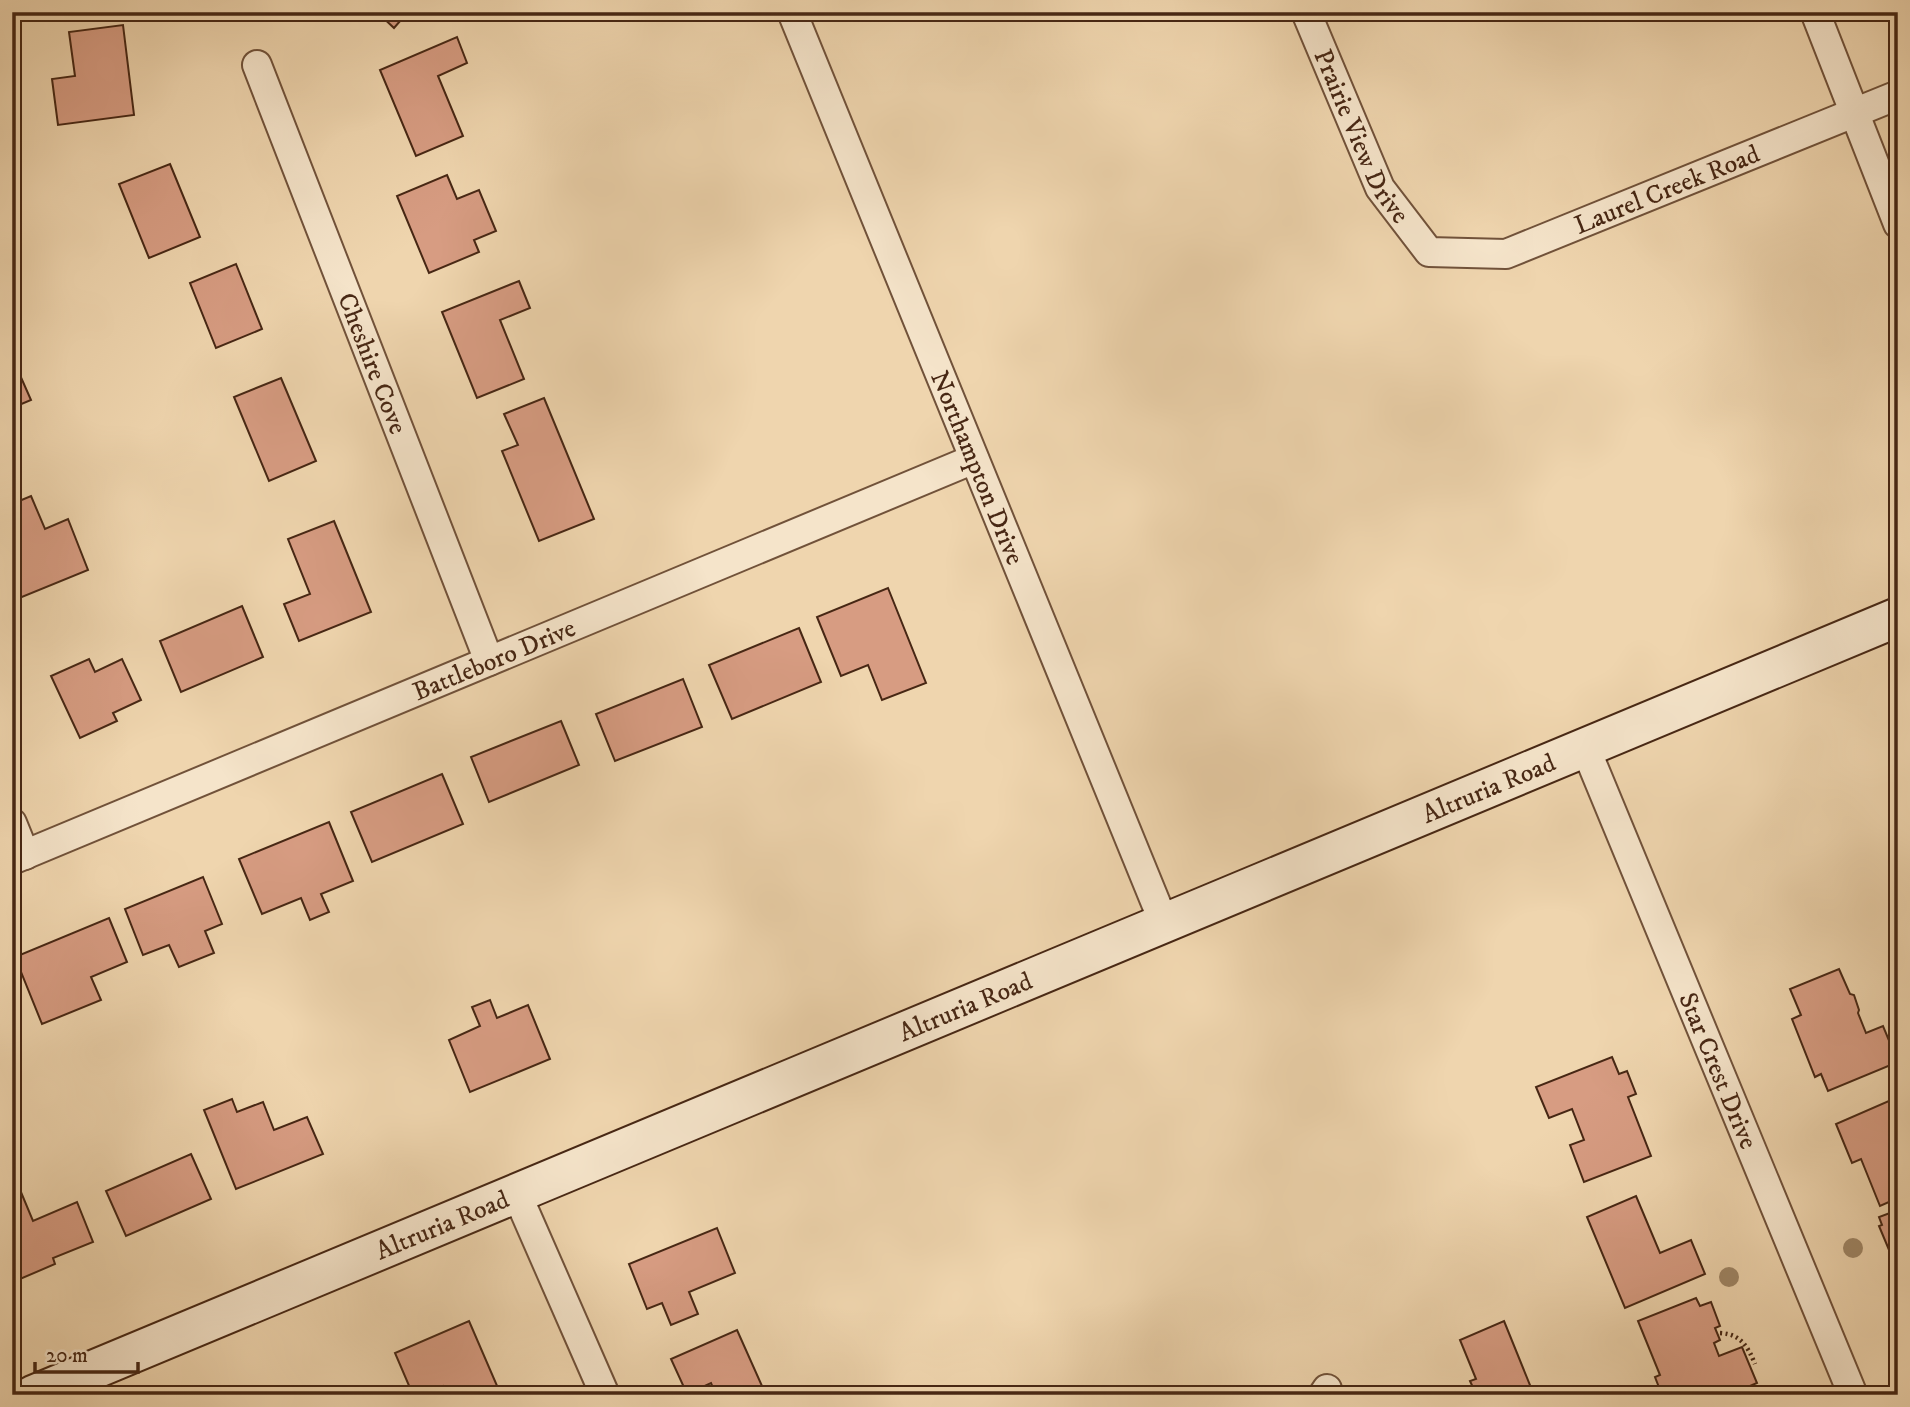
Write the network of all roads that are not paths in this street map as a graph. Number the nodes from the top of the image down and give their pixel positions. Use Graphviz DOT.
graph roads {
  1 [pos="792,12"];
  2 [pos="1306,12"];
  3 [pos="1815,12"];
  4 [pos="257,65"];
  5 [pos="1898,95"];
  6 [pos="1856,112"];
  7 [pos="1898,224"];
  8 [pos="1429,252"];
  9 [pos="974,458"];
  10 [pos="1898,617"];
  11 [pos="489,662"];
  12 [pos="1585,747"];
  13 [pos="12,823"];
  14 [pos="18,858"];
  15 [pos="1164,923"];
  16 [pos="516,1192"];
  17 [pos="33,1395"];
  18 [pos="605,1395"];
  19 [pos="1853,1395"];
  1 -- 9 [label="street, Northampton Drive"];
  2 -- 8 [label="street, Prairie View Drive"];
  3 -- 6 [label="street"];
  4 -- 11 [label="street, Cheshire Cove"];
  5 -- 6 [label="street, Laurel Creek Road"];
  6 -- 7 [label="street"];
  6 -- 8 [label="street, Laurel Creek Road"];
  9 -- 11 [label="street, Battleboro Drive"];
  9 -- 15 [label="street, Northampton Drive"];
  10 -- 12 [label="street, Altruria Road"];
  11 -- 14 [label="street, Battleboro Drive"];
  12 -- 15 [label="street, Altruria Road"];
  12 -- 19 [label="street, Star Crest Drive"];
  13 -- 14 [label="street"];
  15 -- 16 [label="street, Altruria Road"];
  16 -- 17 [label="street, Altruria Road"];
  16 -- 18 [label="street"];
}
